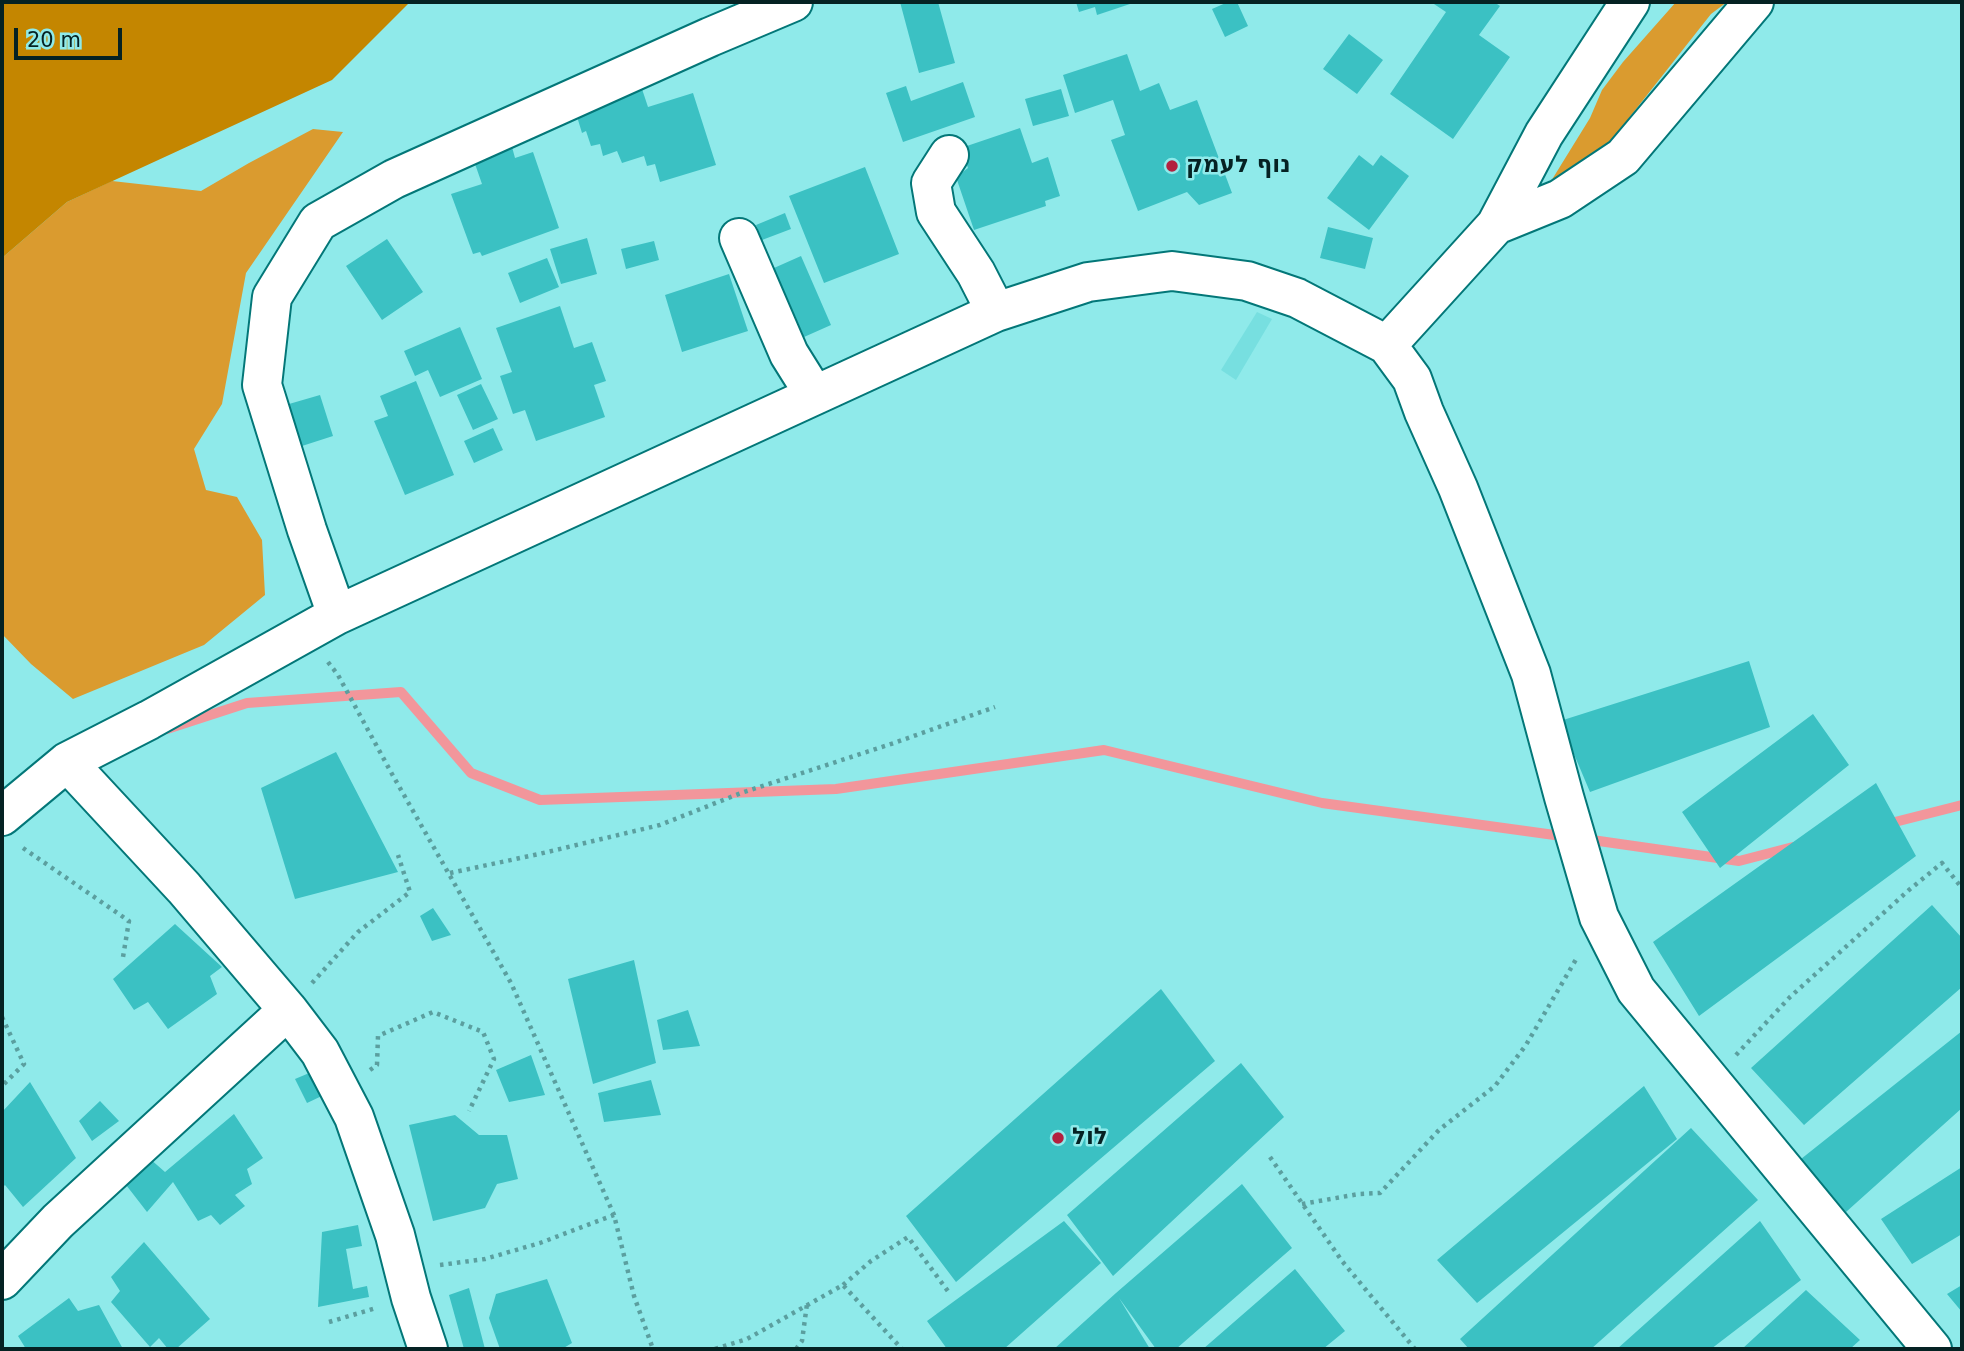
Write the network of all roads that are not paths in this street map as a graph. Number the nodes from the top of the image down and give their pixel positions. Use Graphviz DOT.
graph roads {
  1 [pos="793,2"];
  2 [pos="1630,2"];
  3 [pos="1754,2"];
  4 [pos="950,155"];
  5 [pos="1496,225"];
  6 [pos="739,238"];
  7 [pos="996,312"];
  8 [pos="1387,345"];
  9 [pos="814,394"];
  10 [pos="322,624"];
  11 [pos="67,762"];
  12 [pos="2,816"];
  13 [pos="288,1010"];
  14 [pos="2,1280"];
  15 [pos="428,1349"];
  16 [pos="1931,1349"];
  1 -- 10 [label="street"];
  2 -- 5 [label="street"];
  3 -- 5 [label="street"];
  4 -- 7 [label="street"];
  5 -- 8 [label="street"];
  6 -- 9 [label="street"];
  7 -- 8 [label="street"];
  7 -- 9 [label="street"];
  8 -- 16 [label="street"];
  9 -- 10 [label="street"];
  10 -- 11 [label="street"];
  11 -- 12 [label="street"];
  11 -- 13 [label="street"];
  13 -- 14 [label="street"];
  13 -- 15 [label="street"];
}
